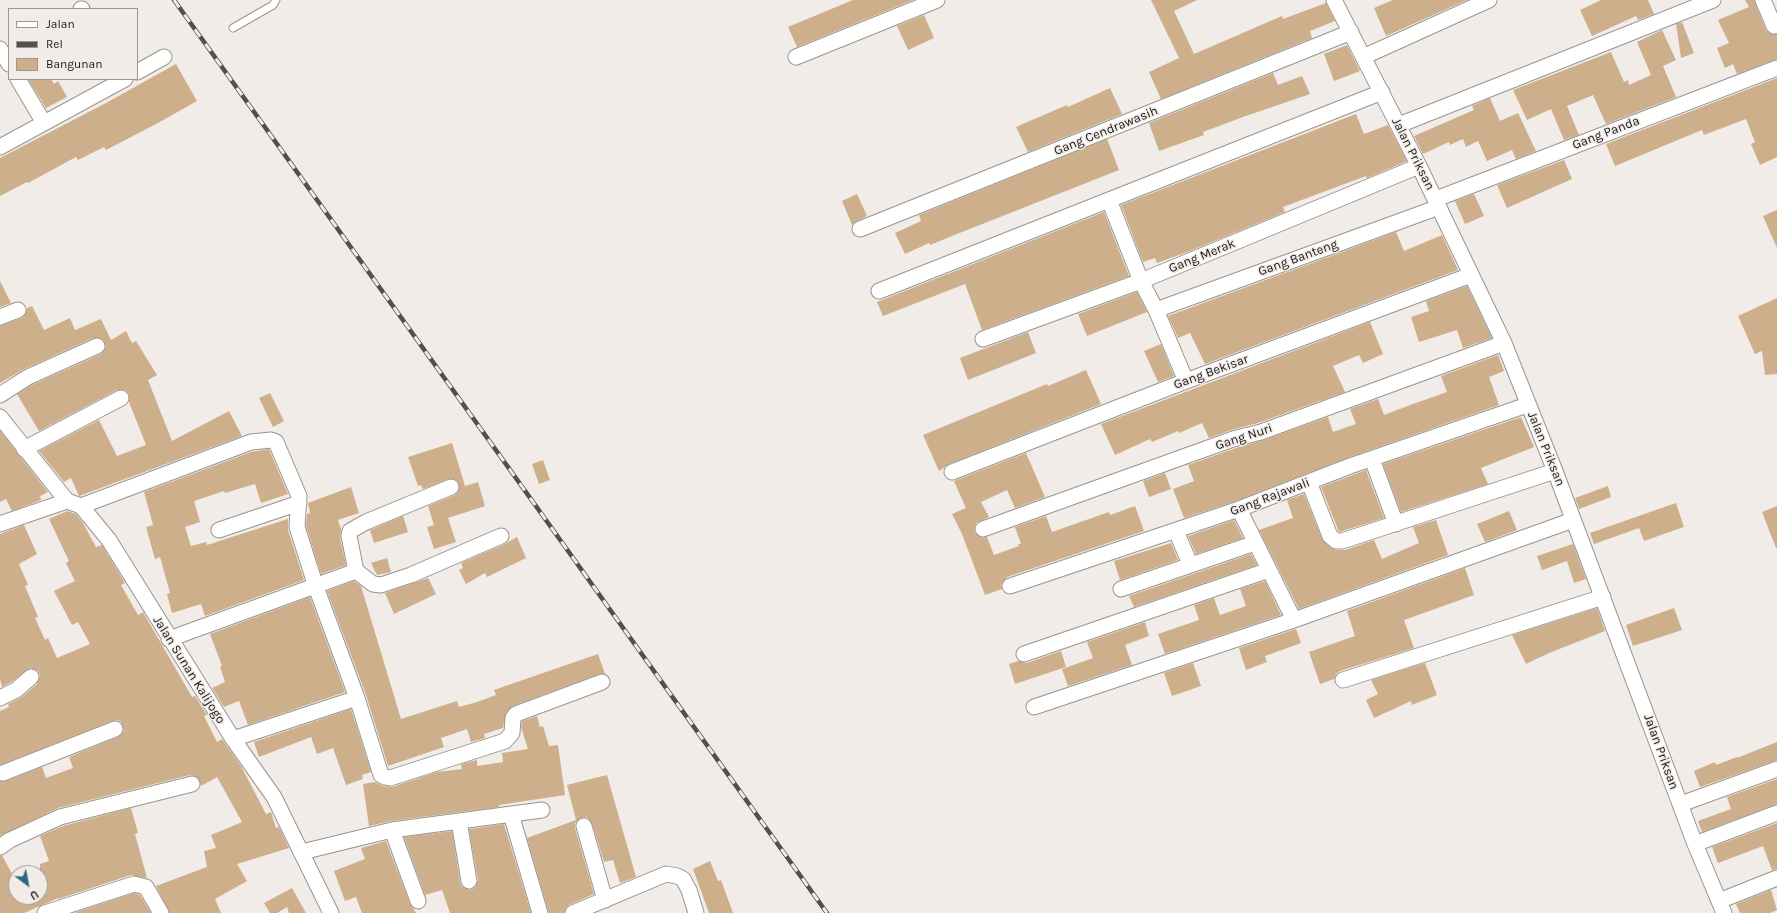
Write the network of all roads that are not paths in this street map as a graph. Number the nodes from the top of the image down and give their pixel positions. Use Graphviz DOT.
graph roads {
  1 [pos="276,0"];
  2 [pos="937,0"];
  3 [pos="1334,0"];
  4 [pos="1489,0"];
  5 [pos="1713,0"];
  6 [pos="1763,0"];
  7 [pos="232,28"];
  8 [pos="1776,28"];
  9 [pos="1351,32"];
  10 [pos="0,48"];
  11 [pos="796,57"];
  12 [pos="1363,57"];
  13 [pos="164,58"];
  14 [pos="8,62"];
  15 [pos="1777,68"];
  16 [pos="138,71"];
  17 [pos="19,80"];
  18 [pos="123,80"];
  19 [pos="1382,92"];
  20 [pos="44,123"];
  21 [pos="1399,125"];
  22 [pos="0,147"];
  23 [pos="1419,166"];
  24 [pos="1109,200"];
  25 [pos="1437,203"];
  26 [pos="860,229"];
  27 [pos="1471,275"];
  28 [pos="1141,281"];
  29 [pos="879,291"];
  30 [pos="18,310"];
  31 [pos="1156,310"];
  32 [pos="0,317"];
  33 [pos="983,339"];
  34 [pos="1504,343"];
  35 [pos="97,346"];
  36 [pos="1186,381"];
  37 [pos="0,395"];
  38 [pos="121,398"];
  39 [pos="1528,405"];
  40 [pos="0,417"];
  41 [pos="24,449"];
  42 [pos="1372,459"];
  43 [pos="1555,471"];
  44 [pos="952,472"];
  45 [pos="1309,482"];
  46 [pos="451,487"];
  47 [pos="67,501"];
  48 [pos="299,503"];
  49 [pos="81,506"];
  50 [pos="1240,509"];
  51 [pos="1574,520"];
  52 [pos="0,524"];
  53 [pos="1396,524"];
  54 [pos="983,529"];
  55 [pos="219,530"];
  56 [pos="1176,531"];
  57 [pos="501,536"];
  58 [pos="1255,543"];
  59 [pos="1190,564"];
  60 [pos="1269,570"];
  61 [pos="356,571"];
  62 [pos="1010,586"];
  63 [pos="316,587"];
  64 [pos="1120,588"];
  65 [pos="1603,597"];
  66 [pos="1294,620"];
  67 [pos="169,639"];
  68 [pos="1024,654"];
  69 [pos="31,677"];
  70 [pos="1343,680"];
  71 [pos="602,682"];
  72 [pos="0,698"];
  73 [pos="357,698"];
  74 [pos="1034,707"];
  75 [pos="115,729"];
  76 [pos="233,739"];
  77 [pos="1777,769"];
  78 [pos="1,770"];
  79 [pos="192,784"];
  80 [pos="1680,804"];
  81 [pos="542,810"];
  82 [pos="1777,812"];
  83 [pos="511,814"];
  84 [pos="459,821"];
  85 [pos="584,826"];
  86 [pos="392,830"];
  87 [pos="1695,844"];
  88 [pos="0,847"];
  89 [pos="302,852"];
  90 [pos="1777,878"];
  91 [pos="469,881"];
  92 [pos="605,900"];
  93 [pos="418,901"];
  94 [pos="1721,907"];
  95 [pos="45,913"];
  96 [pos="161,913"];
  97 [pos="331,913"];
  98 [pos="540,913"];
  99 [pos="573,913"];
  100 [pos="696,913"];
  1 -- 7 [label="lane"];
  2 -- 11 [label="street"];
  3 -- 9 [label="street, Jalan Priksan"];
  4 -- 12 [label="street"];
  5 -- 21 [label="street"];
  6 -- 8 [label="street"];
  9 -- 12 [label="street, Jalan Priksan"];
  9 -- 26 [label="street, Gang Cendrawasih"];
  10 -- 14 [label="street"];
  12 -- 19 [label="street, Jalan Priksan"];
  13 -- 16 [label="street"];
  15 -- 25 [label="street, Gang Panda"];
  17 -- 20 [label="street"];
  18 -- 20 [label="street"];
  19 -- 21 [label="street, Jalan Priksan"];
  19 -- 24 [label="street"];
  20 -- 22 [label="street"];
  21 -- 23 [label="street, Jalan Priksan"];
  23 -- 25 [label="street, Jalan Priksan"];
  23 -- 28 [label="street, Gang Merak"];
  24 -- 28 [label="street"];
  24 -- 29 [label="street"];
  25 -- 27 [label="street, Jalan Priksan"];
  25 -- 31 [label="street, Gang Banteng"];
  27 -- 34 [label="street, Jalan Priksan"];
  27 -- 36 [label="street, Gang Bekisar"];
  28 -- 31 [label="street"];
  28 -- 33 [label="street, Gang Merak"];
  30 -- 32 [label="street"];
  31 -- 36 [label="street"];
  34 -- 39 [label="street, Jalan Priksan"];
  34 -- 54 [label="street, Gang Nuri"];
  35 -- 37 [label="street"];
  36 -- 44 [label="street, Gang Bekisar"];
  38 -- 41 [label="street"];
  39 -- 42 [label="street, Gang Rajawali"];
  39 -- 43 [label="street, Jalan Priksan"];
  40 -- 41 [label="street"];
  41 -- 47 [label="street"];
  42 -- 45 [label="street, Gang Rajawali"];
  42 -- 53 [label="street"];
  43 -- 51 [label="street, Jalan Priksan"];
  43 -- 53 [label="street"];
  45 -- 50 [label="street, Gang Rajawali"];
  45 -- 53 [label="street"];
  46 -- 61 [label="street"];
  47 -- 49 [label="street"];
  47 -- 52 [label="street"];
  48 -- 49 [label="street"];
  48 -- 55 [label="street"];
  48 -- 63 [label="street"];
  49 -- 67 [label="street, Jalan Sunan Kalijogo"];
  50 -- 56 [label="street, Gang Rajawali"];
  50 -- 58 [label="street"];
  51 -- 65 [label="street, Jalan Priksan"];
  51 -- 66 [label="street"];
  56 -- 59 [label="street"];
  56 -- 62 [label="street, Gang Rajawali"];
  57 -- 61 [label="street"];
  58 -- 59 [label="street"];
  58 -- 60 [label="street"];
  59 -- 64 [label="street"];
  60 -- 66 [label="street"];
  60 -- 68 [label="street"];
  61 -- 63 [label="street"];
  63 -- 67 [label="street"];
  63 -- 73 [label="street"];
  65 -- 70 [label="street"];
  65 -- 80 [label="street, Jalan Priksan"];
  66 -- 74 [label="street"];
  67 -- 76 [label="street, Jalan Sunan Kalijogo"];
  69 -- 72 [label="street"];
  71 -- 73 [label="street"];
  73 -- 76 [label="street"];
  75 -- 78 [label="street"];
  76 -- 89 [label="street, Jalan Sunan Kalijogo"];
  77 -- 80 [label="street"];
  79 -- 88 [label="street"];
  80 -- 87 [label="street, Jalan Priksan"];
  81 -- 83 [label="street"];
  82 -- 87 [label="street"];
  83 -- 84 [label="street"];
  83 -- 98 [label="street"];
  84 -- 86 [label="street"];
  84 -- 91 [label="street"];
  85 -- 92 [label="street"];
  86 -- 89 [label="street"];
  86 -- 93 [label="street"];
  87 -- 94 [label="street, Jalan Priksan"];
  89 -- 97 [label="street, Jalan Sunan Kalijogo"];
  90 -- 94 [label="street"];
  92 -- 99 [label="street"];
  92 -- 100 [label="street"];
  95 -- 96 [label="street"];
}
